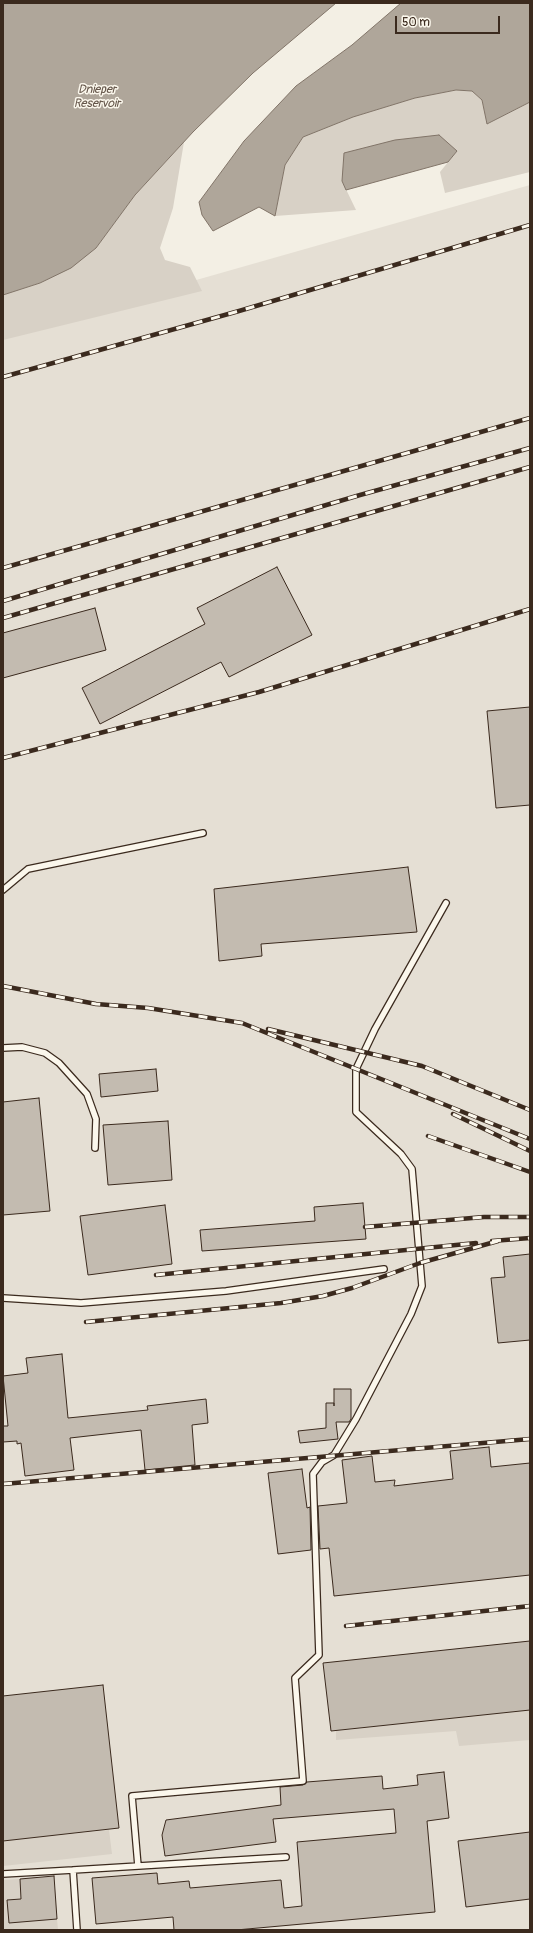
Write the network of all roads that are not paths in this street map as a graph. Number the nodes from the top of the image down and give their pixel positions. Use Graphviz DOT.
graph roads {
  1 [pos="203,833"];
  2 [pos="3,890"];
  3 [pos="446,903"];
  4 [pos="3,1048"];
  5 [pos="95,1148"];
  6 [pos="384,1269"];
  7 [pos="3,1298"];
  8 [pos="286,1857"];
  9 [pos="138,1866"];
  10 [pos="73,1870"];
  11 [pos="3,1874"];
  12 [pos="78,1930"];
  1 -- 2 [label="lane"];
  3 -- 9 [label="lane"];
  4 -- 5 [label="lane"];
  6 -- 7 [label="lane"];
  8 -- 9 [label="lane"];
  9 -- 10 [label="lane"];
  10 -- 11 [label="lane"];
  10 -- 12 [label="lane"];
}
